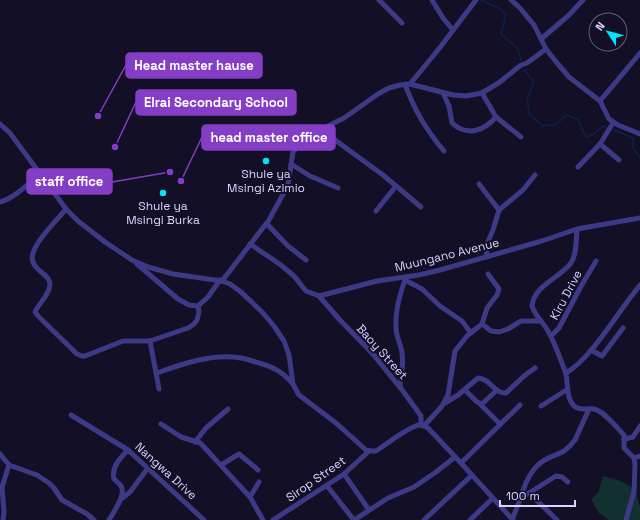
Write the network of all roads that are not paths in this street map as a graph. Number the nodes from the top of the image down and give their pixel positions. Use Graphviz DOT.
graph roads {
  1 [pos="379,0"];
  2 [pos="432,0"];
  3 [pos="476,0"];
  4 [pos="511,0"];
  5 [pos="583,0"];
  6 [pos="402,23"];
  7 [pos="453,30"];
  8 [pos="541,39"];
  9 [pos="546,49"];
  10 [pos="640,53"];
  11 [pos="407,84"];
  12 [pos="443,93"];
  13 [pos="482,93"];
  14 [pos="600,101"];
  15 [pos="496,116"];
  16 [pos="613,123"];
  17 [pos="0,124"];
  18 [pos="324,128"];
  19 [pos="640,134"];
  20 [pos="521,137"];
  21 [pos="600,144"];
  22 [pos="444,151"];
  23 [pos="619,160"];
  24 [pos="291,164"];
  25 [pos="578,167"];
  26 [pos="41,174"];
  27 [pos="534,175"];
  28 [pos="479,184"];
  29 [pos="396,186"];
  30 [pos="338,188"];
  31 [pos="0,202"];
  32 [pos="421,207"];
  33 [pos="66,209"];
  34 [pos="498,210"];
  35 [pos="376,211"];
  36 [pos="640,218"];
  37 [pos="266,224"];
  38 [pos="577,229"];
  39 [pos="250,244"];
  40 [pos="487,257"];
  41 [pos="132,260"];
  42 [pos="306,260"];
  43 [pos="596,261"];
  44 [pos="488,274"];
  45 [pos="406,278"];
  46 [pos="221,280"];
  47 [pos="640,285"];
  48 [pos="319,296"];
  49 [pos="198,306"];
  50 [pos="541,321"];
  51 [pos="482,324"];
  52 [pos="623,328"];
  53 [pos="471,332"];
  54 [pos="551,336"];
  55 [pos="150,341"];
  56 [pos="591,350"];
  57 [pos="535,368"];
  58 [pos="156,373"];
  59 [pos="566,373"];
  60 [pos="293,384"];
  61 [pos="400,387"];
  62 [pos="159,389"];
  63 [pos="568,389"];
  64 [pos="465,390"];
  65 [pos="497,390"];
  66 [pos="445,402"];
  67 [pos="480,404"];
  68 [pos="520,405"];
  69 [pos="541,406"];
  70 [pos="228,409"];
  71 [pos="589,409"];
  72 [pos="71,415"];
  73 [pos="161,424"];
  74 [pos="500,424"];
  75 [pos="423,426"];
  76 [pos="640,426"];
  77 [pos="625,439"];
  78 [pos="195,442"];
  79 [pos="128,450"];
  80 [pos="369,451"];
  81 [pos="0,454"];
  82 [pos="455,456"];
  83 [pos="640,456"];
  84 [pos="634,458"];
  85 [pos="461,463"];
  86 [pos="9,464"];
  87 [pos="221,465"];
  88 [pos="148,468"];
  89 [pos="258,470"];
  90 [pos="344,474"];
  91 [pos="472,475"];
  92 [pos="259,482"];
  93 [pos="568,482"];
  94 [pos="327,486"];
  95 [pos="529,493"];
  96 [pos="250,497"];
  97 [pos="493,498"];
  98 [pos="521,498"];
  99 [pos="120,499"];
  100 [pos="369,510"];
  101 [pos="513,519"];
  102 [pos="3,520"];
  103 [pos="94,520"];
  104 [pos="109,520"];
  105 [pos="204,520"];
  106 [pos="263,520"];
  107 [pos="273,520"];
  108 [pos="354,520"];
  109 [pos="424,520"];
  110 [pos="470,520"];
  111 [pos="557,520"];
  112 [pos="626,520"];
  1 -- 6 [label="street"];
  2 -- 7 [label="street"];
  3 -- 7 [label="street"];
  4 -- 8 [label="street"];
  5 -- 8 [label="street"];
  7 -- 11 [label="street"];
  8 -- 9 [label="street"];
  9 -- 13 [label="street"];
  9 -- 14 [label="street"];
  10 -- 14 [label="street"];
  11 -- 12 [label="street"];
  11 -- 18 [label="street"];
  11 -- 22 [label="street"];
  12 -- 13 [label="street"];
  12 -- 15 [label="street"];
  13 -- 15 [label="street"];
  14 -- 16 [label="street"];
  15 -- 20 [label="street"];
  16 -- 19 [label="street"];
  16 -- 21 [label="street"];
  17 -- 26 [label="street"];
  18 -- 24 [label="street"];
  18 -- 29 [label="street"];
  21 -- 23 [label="street"];
  21 -- 25 [label="street"];
  24 -- 30 [label="street"];
  24 -- 37 [label="street"];
  26 -- 31 [label="street"];
  26 -- 33 [label="street"];
  27 -- 34 [label="street"];
  28 -- 34 [label="street"];
  29 -- 32 [label="street"];
  29 -- 35 [label="street"];
  33 -- 41 [label="street"];
  33 -- 55 [label="street"];
  34 -- 40 [label="street"];
  36 -- 38 [label="street, Muungano Avenue"];
  37 -- 39 [label="street"];
  37 -- 42 [label="street"];
  38 -- 40 [label="street, Muungano Avenue"];
  38 -- 50 [label="street"];
  39 -- 46 [label="street"];
  39 -- 48 [label="street"];
  40 -- 45 [label="street, Muungano Avenue"];
  41 -- 46 [label="street"];
  41 -- 49 [label="street"];
  43 -- 54 [label="street, Kiru Drive"];
  44 -- 51 [label="street"];
  45 -- 48 [label="street, Muungano Avenue"];
  45 -- 53 [label="street"];
  45 -- 61 [label="street"];
  46 -- 49 [label="street"];
  46 -- 60 [label="street"];
  47 -- 56 [label="street"];
  48 -- 61 [label="street, Baoy Street"];
  49 -- 55 [label="street"];
  50 -- 51 [label="street"];
  50 -- 54 [label="street"];
  51 -- 53 [label="street"];
  52 -- 56 [label="street"];
  53 -- 66 [label="street"];
  54 -- 59 [label="street"];
  55 -- 58 [label="street"];
  56 -- 59 [label="street"];
  57 -- 65 [label="street"];
  58 -- 60 [label="street"];
  58 -- 62 [label="street"];
  59 -- 63 [label="street"];
  60 -- 80 [label="street"];
  61 -- 75 [label="street, Baoy Street"];
  63 -- 69 [label="street"];
  63 -- 71 [label="street"];
  64 -- 65 [label="street"];
  64 -- 66 [label="street"];
  64 -- 67 [label="street"];
  65 -- 67 [label="street"];
  66 -- 75 [label="street"];
  67 -- 74 [label="street"];
  68 -- 74 [label="street"];
  70 -- 78 [label="street"];
  71 -- 77 [label="street"];
  71 -- 98 [label="street"];
  72 -- 79 [label="street, Nangwa Drive"];
  73 -- 78 [label="street"];
  74 -- 85 [label="street"];
  75 -- 80 [label="street"];
  75 -- 82 [label="street"];
  76 -- 77 [label="street"];
  77 -- 84 [label="street"];
  78 -- 87 [label="street"];
  79 -- 88 [label="street, Nangwa Drive"];
  79 -- 99 [label="street"];
  80 -- 90 [label="street, Sirop Street"];
  81 -- 86 [label="street"];
  82 -- 85 [label="street"];
  82 -- 100 [label="street"];
  83 -- 84 [label="street"];
  84 -- 112 [label="street"];
  85 -- 91 [label="street"];
  86 -- 102 [label="street"];
  86 -- 103 [label="street"];
  87 -- 89 [label="street"];
  87 -- 96 [label="street"];
  88 -- 99 [label="street"];
  88 -- 105 [label="street, Nangwa Drive"];
  90 -- 94 [label="street, Sirop Street"];
  90 -- 100 [label="street"];
  91 -- 97 [label="street"];
  91 -- 109 [label="street"];
  92 -- 96 [label="street"];
  93 -- 95 [label="street"];
  94 -- 107 [label="street, Sirop Street"];
  94 -- 108 [label="street"];
  95 -- 98 [label="street"];
  95 -- 111 [label="street"];
  96 -- 106 [label="street"];
  97 -- 101 [label="street"];
  97 -- 110 [label="street"];
  98 -- 101 [label="street"];
  99 -- 104 [label="street"];
  100 -- 108 [label="street"];
}
